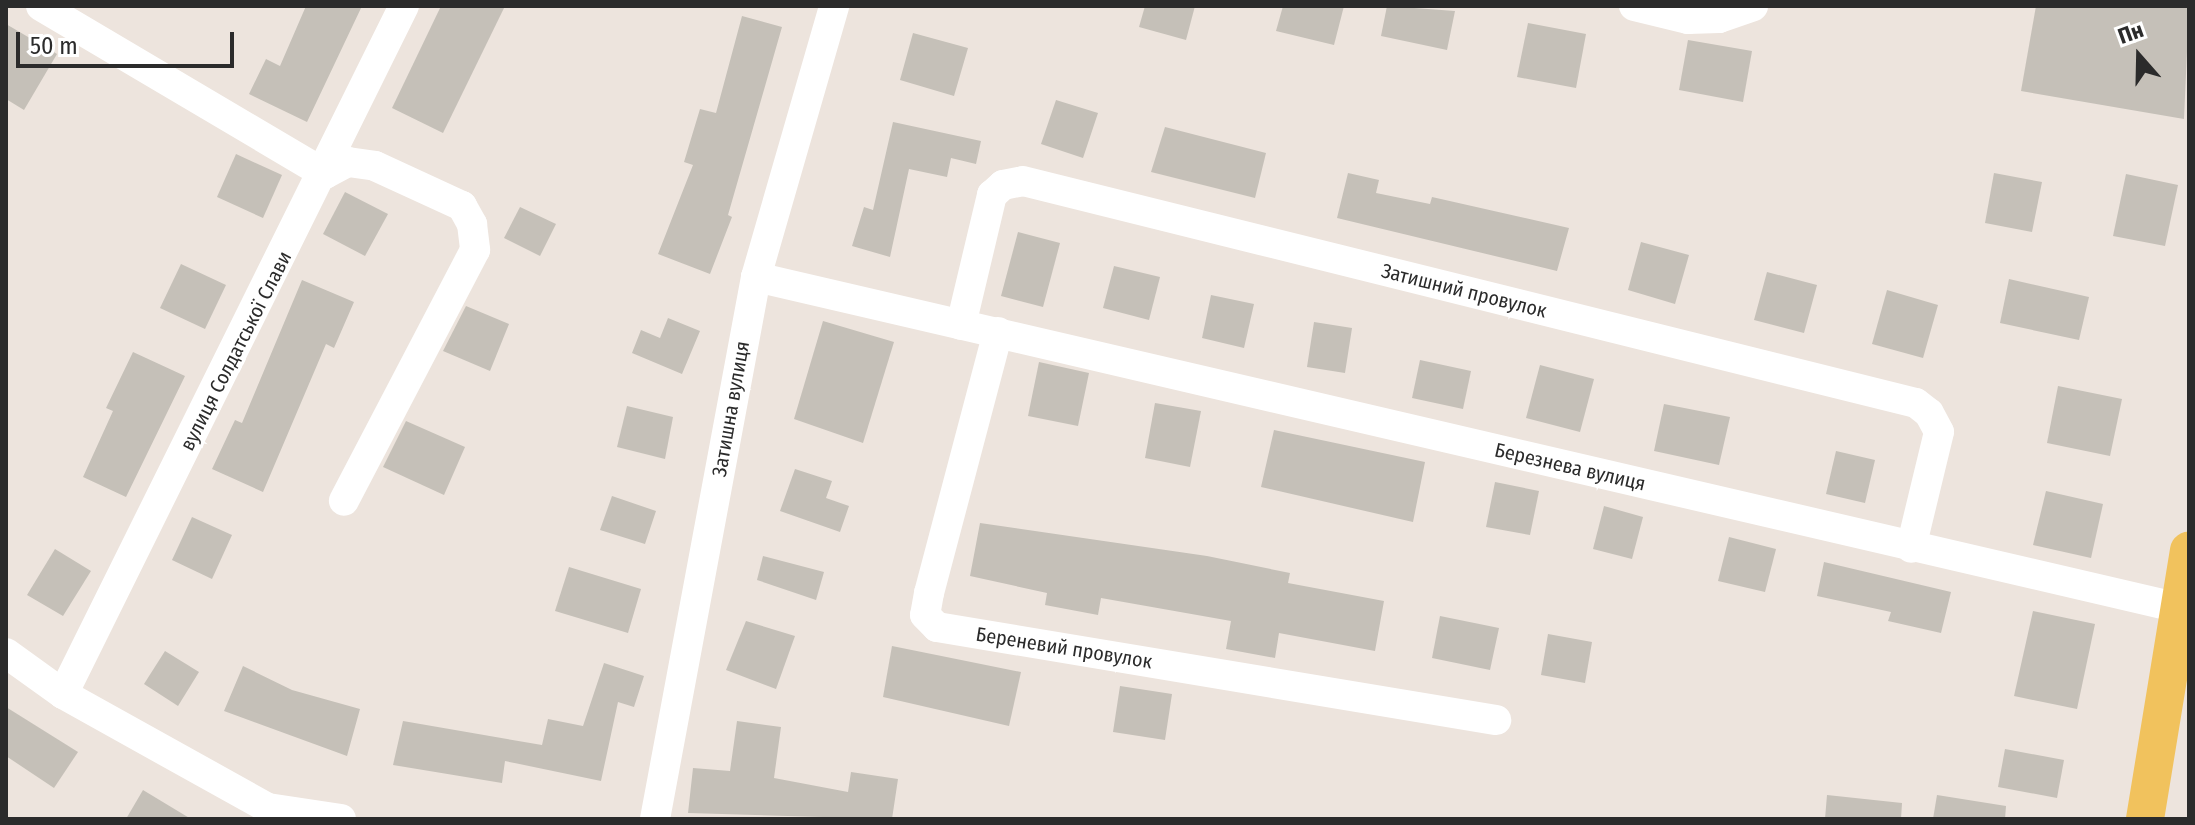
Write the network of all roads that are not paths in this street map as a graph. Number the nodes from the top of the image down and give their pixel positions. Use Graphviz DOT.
graph roads {
  1 [pos="41,6"];
  2 [pos="404,6"];
  3 [pos="834,6"];
  4 [pos="1634,6"];
  5 [pos="1753,6"];
  6 [pos="325,174"];
  7 [pos="756,277"];
  8 [pos="961,325"];
  9 [pos="998,332"];
  10 [pos="344,501"];
  11 [pos="1911,548"];
  12 [pos="2189,551"];
  13 [pos="2179,608"];
  14 [pos="6,653"];
  15 [pos="63,694"];
  16 [pos="1496,720"];
  17 [pos="341,819"];
  18 [pos="655,819"];
  19 [pos="2145,819"];
  1 -- 6 [label="street"];
  2 -- 6 [label="street, вулиця Солдатської Слави"];
  3 -- 7 [label="street, Затишна вулиця"];
  4 -- 5 [label="street"];
  6 -- 10 [label="street"];
  6 -- 15 [label="street, вулиця Солдатської Слави"];
  7 -- 8 [label="street, Березнева вулиця"];
  7 -- 18 [label="street, Затишна вулиця"];
  8 -- 9 [label="street, Березнева вулиця"];
  8 -- 11 [label="street, Затишний провулок"];
  9 -- 11 [label="street, Березнева вулиця"];
  9 -- 16 [label="street, Береневий провулок"];
  11 -- 13 [label="street, Березнева вулиця"];
  12 -- 13 [label="main road"];
  13 -- 19 [label="main road"];
  14 -- 15 [label="street"];
  15 -- 17 [label="street"];
}
